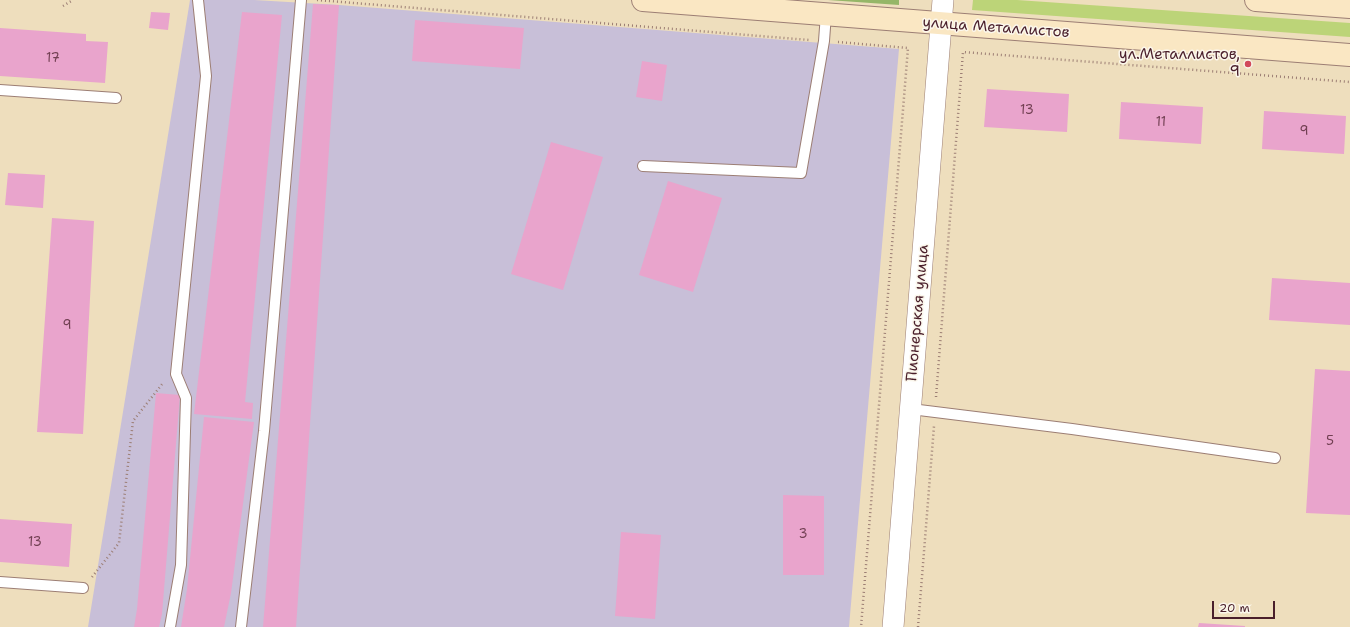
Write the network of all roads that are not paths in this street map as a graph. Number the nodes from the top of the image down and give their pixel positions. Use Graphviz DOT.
graph roads {
  1 [pos="198,0"];
  2 [pos="301,0"];
  3 [pos="643,0"];
  4 [pos="943,0"];
  5 [pos="1256,0"];
  6 [pos="1350,7"];
  7 [pos="826,14"];
  8 [pos="941,24"];
  9 [pos="1350,55"];
  10 [pos="0,90"];
  11 [pos="116,98"];
  12 [pos="643,166"];
  13 [pos="910,409"];
  14 [pos="1275,458"];
  15 [pos="0,582"];
  16 [pos="83,588"];
  17 [pos="170,627"];
  18 [pos="241,627"];
  19 [pos="893,627"];
  1 -- 17 [label="lane"];
  2 -- 18 [label="lane"];
  3 -- 7 [label="street, улица Металлистов"];
  4 -- 8 [label="street, Пионерская улица"];
  5 -- 6 [label="street"];
  7 -- 8 [label="street, улица Металлистов"];
  7 -- 12 [label="lane"];
  8 -- 9 [label="street, улица Металлистов"];
  8 -- 13 [label="street, Пионерская улица"];
  10 -- 11 [label="lane"];
  13 -- 14 [label="lane"];
  13 -- 19 [label="street, Пионерская улица"];
  15 -- 16 [label="lane"];
}
